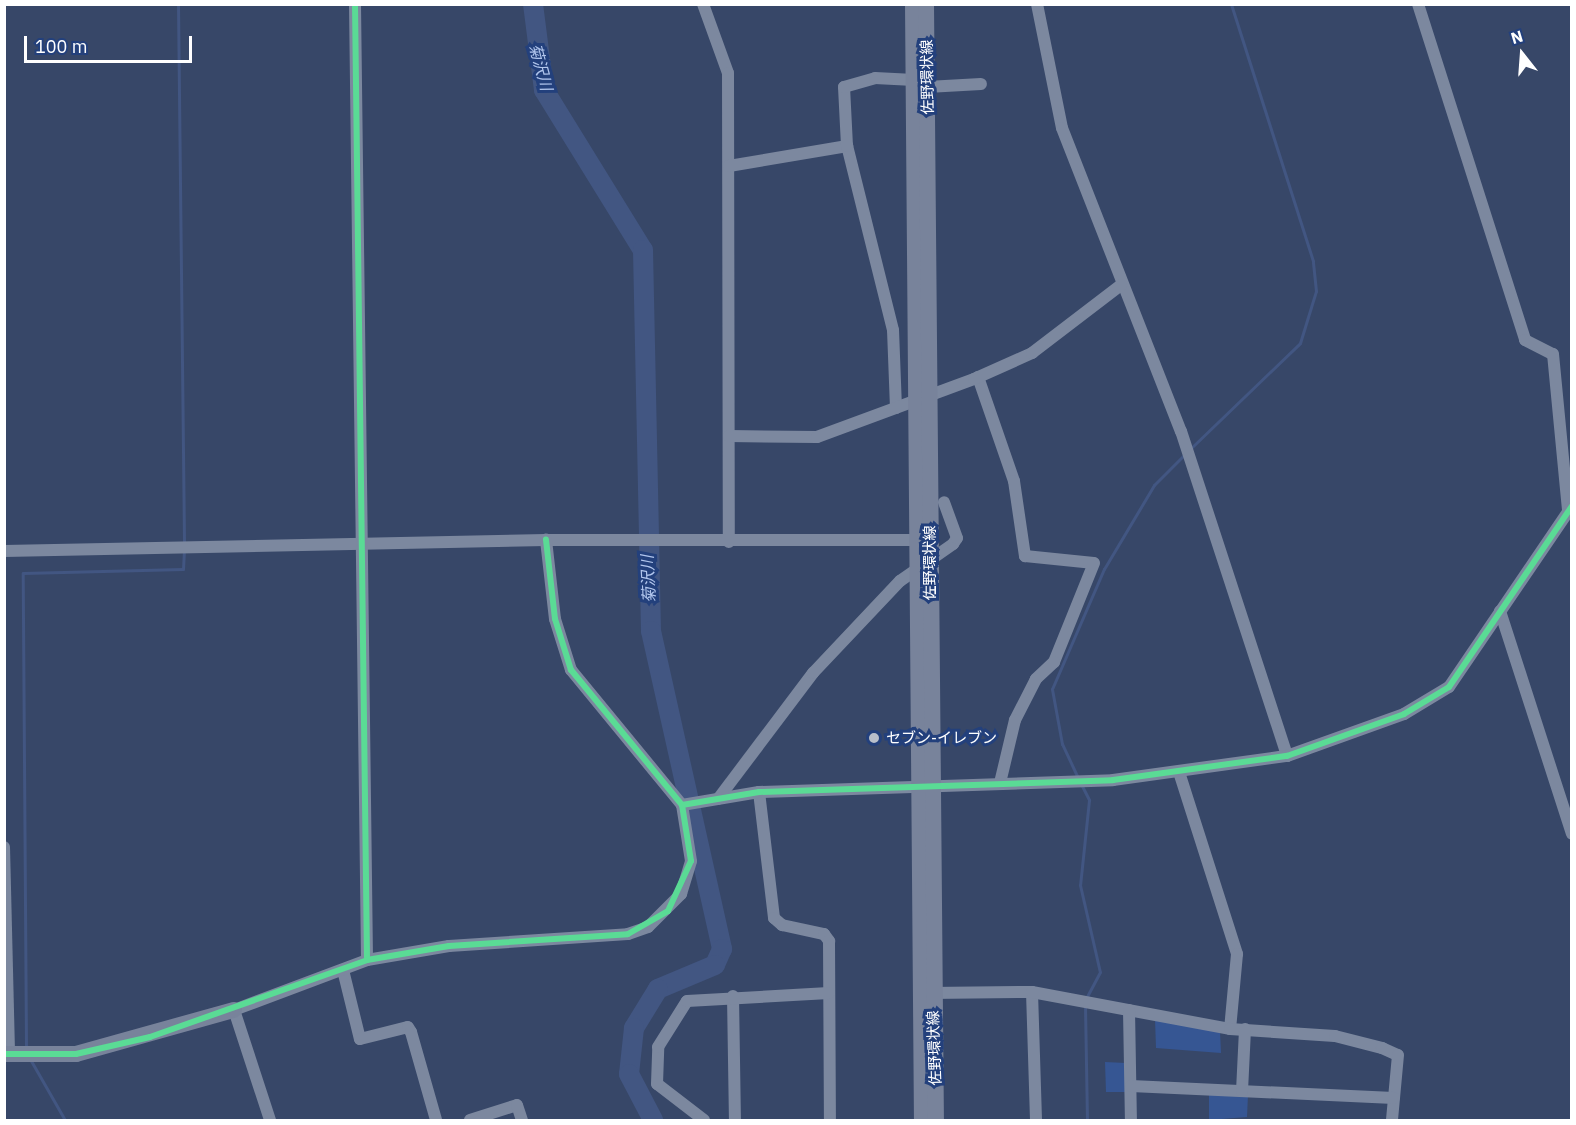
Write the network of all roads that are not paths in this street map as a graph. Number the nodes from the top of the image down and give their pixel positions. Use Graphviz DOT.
graph roads {
  1 [pos="355,4"];
  2 [pos="703,4"];
  3 [pos="913,4"];
  4 [pos="926,4"];
  5 [pos="1037,4"];
  6 [pos="1418,4"];
  7 [pos="921,84"];
  8 [pos="981,84"];
  9 [pos="847,146"];
  10 [pos="729,166"];
  11 [pos="1121,285"];
  12 [pos="978,377"];
  13 [pos="923,398"];
  14 [pos="896,408"];
  15 [pos="729,436"];
  16 [pos="944,502"];
  17 [pos="1570,508"];
  18 [pos="546,540"];
  19 [pos="923,540"];
  20 [pos="729,542"];
  21 [pos="361,545"];
  22 [pos="4,551"];
  23 [pos="930,564"];
  24 [pos="916,573"];
  25 [pos="1500,611"];
  26 [pos="1287,756"];
  27 [pos="1179,772"];
  28 [pos="1000,783"];
  29 [pos="924,785"];
  30 [pos="759,792"];
  31 [pos="718,799"];
  32 [pos="682,805"];
  33 [pos="1572,834"];
  34 [pos="4,847"];
  35 [pos="367,960"];
  36 [pos="343,970"];
  37 [pos="1032,992"];
  38 [pos="829,993"];
  39 [pos="926,993"];
  40 [pos="733,996"];
  41 [pos="234,1010"];
  42 [pos="1129,1010"];
  43 [pos="1230,1029"];
  44 [pos="1245,1029"];
  45 [pos="7,1054"];
  46 [pos="1131,1086"];
  47 [pos="1242,1091"];
  48 [pos="1394,1098"];
  49 [pos="270,1120"];
  50 [pos="436,1120"];
  51 [pos="470,1120"];
  52 [pos="522,1120"];
  53 [pos="704,1120"];
  54 [pos="735,1120"];
  55 [pos="830,1120"];
  56 [pos="922,1120"];
  57 [pos="936,1120"];
  58 [pos="1035,1120"];
  59 [pos="1131,1120"];
  60 [pos="1392,1120"];
  1 -- 21 [label="street"];
  2 -- 10 [label="street"];
  3 -- 7 [label="main road, 佐野環状線"];
  4 -- 7 [label="main road, 佐野環状線"];
  5 -- 11 [label="street"];
  6 -- 17 [label="street"];
  7 -- 8 [label="street"];
  7 -- 9 [label="street"];
  7 -- 13 [label="main road, 佐野環状線"];
  9 -- 10 [label="street"];
  9 -- 14 [label="street"];
  10 -- 15 [label="street"];
  11 -- 12 [label="street"];
  11 -- 26 [label="street"];
  12 -- 13 [label="street"];
  12 -- 28 [label="street"];
  13 -- 14 [label="street"];
  13 -- 19 [label="main road, 佐野環状線"];
  14 -- 15 [label="street"];
  15 -- 20 [label="street"];
  16 -- 23 [label="street"];
  17 -- 25 [label="street"];
  18 -- 20 [label="street"];
  18 -- 21 [label="street"];
  18 -- 32 [label="street"];
  19 -- 20 [label="street"];
  19 -- 23 [label="main road, 佐野環状線"];
  19 -- 24 [label="main road, 佐野環状線"];
  21 -- 22 [label="street"];
  21 -- 35 [label="street"];
  23 -- 24 [label="street"];
  23 -- 29 [label="main road, 佐野環状線"];
  24 -- 29 [label="main road, 佐野環状線"];
  24 -- 31 [label="street"];
  25 -- 26 [label="street"];
  25 -- 33 [label="street"];
  26 -- 27 [label="street"];
  27 -- 28 [label="street"];
  27 -- 43 [label="street"];
  28 -- 29 [label="street"];
  29 -- 30 [label="street"];
  29 -- 39 [label="main road, 佐野環状線"];
  30 -- 31 [label="street"];
  30 -- 38 [label="street"];
  31 -- 32 [label="street"];
  32 -- 35 [label="street"];
  34 -- 45 [label="street"];
  35 -- 36 [label="street"];
  36 -- 41 [label="street"];
  36 -- 50 [label="street"];
  37 -- 39 [label="street"];
  37 -- 42 [label="street"];
  37 -- 58 [label="street"];
  38 -- 40 [label="street"];
  38 -- 55 [label="street"];
  39 -- 56 [label="main road, 佐野環状線"];
  39 -- 57 [label="main road, 佐野環状線"];
  40 -- 53 [label="street"];
  40 -- 54 [label="street"];
  41 -- 45 [label="main road"];
  41 -- 49 [label="street"];
  42 -- 43 [label="street"];
  42 -- 46 [label="street"];
  43 -- 44 [label="street"];
  44 -- 47 [label="street"];
  44 -- 48 [label="street"];
  46 -- 47 [label="street"];
  46 -- 59 [label="street"];
  47 -- 48 [label="street"];
  48 -- 60 [label="street"];
  51 -- 52 [label="street"];
}
